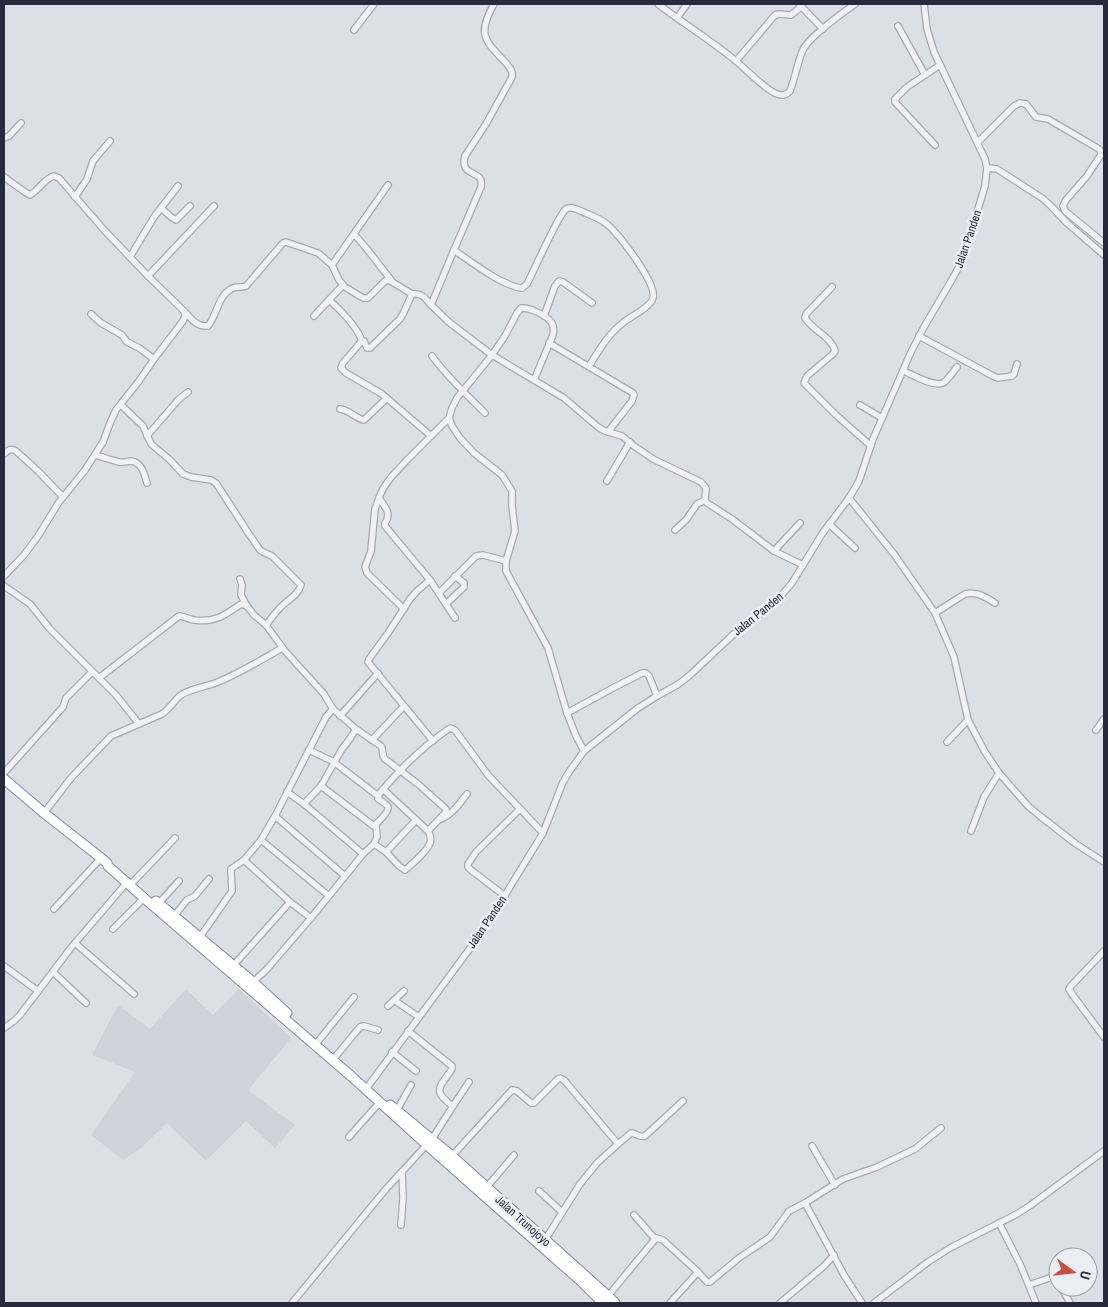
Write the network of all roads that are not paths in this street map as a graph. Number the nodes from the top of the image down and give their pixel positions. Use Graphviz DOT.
graph roads {
  1 [pos="374,4"];
  2 [pos="494,4"];
  3 [pos="658,4"];
  4 [pos="687,4"];
  5 [pos="854,4"];
  6 [pos="924,4"];
  7 [pos="800,5"];
  8 [pos="677,18"];
  9 [pos="898,26"];
  10 [pos="823,29"];
  11 [pos="354,30"];
  12 [pos="736,61"];
  13 [pos="940,64"];
  14 [pos="925,75"];
  15 [pos="21,123"];
  16 [pos="4,138"];
  17 [pos="110,141"];
  18 [pos="978,142"];
  19 [pos="935,145"];
  20 [pos="986,168"];
  21 [pos="4,176"];
  22 [pos="388,185"];
  23 [pos="178,186"];
  24 [pos="76,197"];
  25 [pos="190,206"];
  26 [pos="214,206"];
  27 [pos="161,208"];
  28 [pos="354,234"];
  29 [pos="1104,243"];
  30 [pos="454,250"];
  31 [pos="1104,255"];
  32 [pos="130,257"];
  33 [pos="332,265"];
  34 [pos="148,276"];
  35 [pos="391,280"];
  36 [pos="343,285"];
  37 [pos="832,288"];
  38 [pos="412,294"];
  39 [pos="329,300"];
  40 [pos="592,303"];
  41 [pos="432,305"];
  42 [pos="184,311"];
  43 [pos="91,314"];
  44 [pos="314,316"];
  45 [pos="544,316"];
  46 [pos="919,336"];
  47 [pos="362,341"];
  48 [pos="550,343"];
  49 [pos="492,355"];
  50 [pos="432,356"];
  51 [pos="154,359"];
  52 [pos="1017,364"];
  53 [pos="589,366"];
  54 [pos="957,368"];
  55 [pos="904,371"];
  56 [pos="534,380"];
  57 [pos="462,391"];
  58 [pos="188,392"];
  59 [pos="387,398"];
  60 [pos="121,405"];
  61 [pos="860,406"];
  62 [pos="340,409"];
  63 [pos="485,413"];
  64 [pos="449,418"];
  65 [pos="882,418"];
  66 [pos="608,432"];
  67 [pos="147,436"];
  68 [pos="431,436"];
  69 [pos="630,442"];
  70 [pos="871,446"];
  71 [pos="4,454"];
  72 [pos="95,455"];
  73 [pos="606,481"];
  74 [pos="147,483"];
  75 [pos="63,497"];
  76 [pos="379,498"];
  77 [pos="849,498"];
  78 [pos="705,500"];
  79 [pos="800,523"];
  80 [pos="829,524"];
  81 [pos="675,530"];
  82 [pos="855,548"];
  83 [pos="774,551"];
  84 [pos="506,560"];
  85 [pos="803,566"];
  86 [pos="4,576"];
  87 [pos="455,576"];
  88 [pos="240,579"];
  89 [pos="430,580"];
  90 [pos="4,586"];
  91 [pos="438,593"];
  92 [pos="995,603"];
  93 [pos="446,604"];
  94 [pos="247,606"];
  95 [pos="404,609"];
  96 [pos="936,613"];
  97 [pos="455,618"];
  98 [pos="266,625"];
  99 [pos="282,648"];
  100 [pos="92,672"];
  101 [pos="378,673"];
  102 [pos="99,678"];
  103 [pos="657,696"];
  104 [pos="404,706"];
  105 [pos="333,709"];
  106 [pos="567,713"];
  107 [pos="340,716"];
  108 [pos="1104,719"];
  109 [pos="968,720"];
  110 [pos="139,724"];
  111 [pos="356,729"];
  112 [pos="1096,730"];
  113 [pos="372,740"];
  114 [pos="433,741"];
  115 [pos="947,742"];
  116 [pos="309,750"];
  117 [pos="584,751"];
  118 [pos="334,762"];
  119 [pos="400,770"];
  120 [pos="4,773"];
  121 [pos="999,773"];
  122 [pos="4,779"];
  123 [pos="321,786"];
  124 [pos="383,789"];
  125 [pos="286,792"];
  126 [pos="467,794"];
  127 [pos="378,796"];
  128 [pos="304,804"];
  129 [pos="520,809"];
  130 [pos="44,813"];
  131 [pos="275,816"];
  132 [pos="416,820"];
  133 [pos="439,820"];
  134 [pos="376,826"];
  135 [pos="428,831"];
  136 [pos="971,831"];
  137 [pos="543,833"];
  138 [pos="175,838"];
  139 [pos="261,840"];
  140 [pos="374,844"];
  141 [pos="386,852"];
  142 [pos="362,854"];
  143 [pos="104,860"];
  144 [pos="244,860"];
  145 [pos="1104,862"];
  146 [pos="346,876"];
  147 [pos="209,879"];
  148 [pos="130,881"];
  149 [pos="179,881"];
  150 [pos="329,896"];
  151 [pos="505,896"];
  152 [pos="144,898"];
  153 [pos="290,902"];
  154 [pos="159,904"];
  155 [pos="54,909"];
  156 [pos="174,916"];
  157 [pos="311,918"];
  158 [pos="113,929"];
  159 [pos="200,937"];
  160 [pos="75,943"];
  161 [pos="1104,951"];
  162 [pos="4,966"];
  163 [pos="231,968"];
  164 [pos="53,972"];
  165 [pos="250,984"];
  166 [pos="38,991"];
  167 [pos="404,991"];
  168 [pos="134,994"];
  169 [pos="354,997"];
  170 [pos="394,1000"];
  171 [pos="86,1003"];
  172 [pos="388,1006"];
  173 [pos="419,1017"];
  174 [pos="4,1028"];
  175 [pos="378,1030"];
  176 [pos="408,1031"];
  177 [pos="1104,1037"];
  178 [pos="317,1043"];
  179 [pos="392,1052"];
  180 [pos="336,1056"];
  181 [pos="416,1071"];
  182 [pos="469,1082"];
  183 [pos="411,1086"];
  184 [pos="367,1087"];
  185 [pos="683,1101"];
  186 [pos="380,1103"];
  187 [pos="453,1106"];
  188 [pos="397,1110"];
  189 [pos="942,1128"];
  190 [pos="349,1137"];
  191 [pos="429,1142"];
  192 [pos="618,1144"];
  193 [pos="812,1146"];
  194 [pos="1104,1151"];
  195 [pos="452,1156"];
  196 [pos="514,1156"];
  197 [pos="402,1172"];
  198 [pos="835,1185"];
  199 [pos="486,1188"];
  200 [pos="539,1191"];
  201 [pos="805,1203"];
  202 [pos="562,1212"];
  203 [pos="634,1215"];
  204 [pos="999,1223"];
  205 [pos="401,1225"];
  206 [pos="655,1239"];
  207 [pos="545,1240"];
  208 [pos="834,1255"];
  209 [pos="698,1272"];
  210 [pos="1048,1278"];
  211 [pos="1029,1285"];
  212 [pos="609,1301"];
  213 [pos="292,1303"];
  214 [pos="670,1303"];
  215 [pos="780,1303"];
  216 [pos="862,1303"];
  217 [pos="874,1303"];
  218 [pos="1036,1303"];
  1 -- 11 [label="street"];
  2 -- 30 [label="street"];
  3 -- 8 [label="street"];
  4 -- 8 [label="street"];
  5 -- 10 [label="street"];
  6 -- 13 [label="street, Jalan Panden"];
  7 -- 10 [label="street"];
  7 -- 12 [label="street"];
  8 -- 12 [label="street"];
  9 -- 14 [label="street"];
  10 -- 12 [label="street"];
  13 -- 14 [label="street"];
  13 -- 18 [label="street, Jalan Panden"];
  14 -- 19 [label="street"];
  15 -- 16 [label="street"];
  17 -- 24 [label="street"];
  18 -- 20 [label="street, Jalan Panden"];
  18 -- 29 [label="street"];
  20 -- 31 [label="street"];
  20 -- 46 [label="street, Jalan Panden"];
  21 -- 24 [label="street"];
  22 -- 28 [label="street"];
  23 -- 27 [label="street"];
  24 -- 32 [label="street"];
  25 -- 27 [label="street"];
  26 -- 34 [label="street"];
  27 -- 32 [label="street"];
  28 -- 33 [label="street"];
  28 -- 35 [label="street"];
  30 -- 41 [label="street"];
  30 -- 53 [label="street"];
  32 -- 34 [label="street"];
  33 -- 36 [label="street"];
  33 -- 42 [label="street"];
  34 -- 42 [label="street"];
  35 -- 36 [label="street"];
  35 -- 38 [label="street"];
  36 -- 39 [label="street"];
  37 -- 70 [label="street"];
  38 -- 41 [label="street"];
  38 -- 47 [label="street"];
  39 -- 44 [label="street"];
  39 -- 47 [label="street"];
  40 -- 45 [label="street"];
  41 -- 49 [label="street"];
  42 -- 51 [label="street"];
  43 -- 51 [label="street"];
  45 -- 48 [label="street"];
  45 -- 49 [label="street"];
  46 -- 52 [label="street"];
  46 -- 55 [label="street, Jalan Panden"];
  47 -- 59 [label="street"];
  48 -- 53 [label="street"];
  48 -- 56 [label="street"];
  49 -- 56 [label="street"];
  49 -- 57 [label="street"];
  50 -- 57 [label="street"];
  51 -- 60 [label="street"];
  53 -- 66 [label="street"];
  54 -- 55 [label="street"];
  55 -- 65 [label="street, Jalan Panden"];
  56 -- 66 [label="street"];
  57 -- 63 [label="street"];
  57 -- 64 [label="street"];
  58 -- 67 [label="street"];
  59 -- 62 [label="street"];
  59 -- 68 [label="street"];
  60 -- 67 [label="street"];
  60 -- 72 [label="street"];
  61 -- 65 [label="street"];
  64 -- 68 [label="street"];
  64 -- 84 [label="street"];
  65 -- 70 [label="street, Jalan Panden"];
  66 -- 69 [label="street"];
  67 -- 98 [label="street"];
  68 -- 76 [label="street"];
  69 -- 73 [label="street"];
  69 -- 78 [label="street"];
  70 -- 77 [label="street, Jalan Panden"];
  71 -- 75 [label="street"];
  72 -- 74 [label="street"];
  72 -- 75 [label="street"];
  75 -- 86 [label="street"];
  76 -- 89 [label="street"];
  76 -- 95 [label="street"];
  77 -- 80 [label="street, Jalan Panden"];
  77 -- 96 [label="street"];
  78 -- 81 [label="street"];
  78 -- 83 [label="street"];
  79 -- 83 [label="street"];
  80 -- 82 [label="street"];
  80 -- 85 [label="street, Jalan Panden"];
  83 -- 85 [label="street"];
  84 -- 87 [label="street"];
  84 -- 106 [label="street"];
  85 -- 103 [label="street, Jalan Panden"];
  87 -- 91 [label="street"];
  87 -- 93 [label="street"];
  88 -- 94 [label="street"];
  89 -- 91 [label="street"];
  89 -- 95 [label="street"];
  90 -- 100 [label="street"];
  91 -- 93 [label="street"];
  92 -- 96 [label="street"];
  93 -- 97 [label="street"];
  94 -- 98 [label="street"];
  94 -- 102 [label="street"];
  95 -- 101 [label="street"];
  96 -- 109 [label="street"];
  98 -- 99 [label="street"];
  99 -- 105 [label="street"];
  99 -- 110 [label="street"];
  100 -- 102 [label="street"];
  100 -- 120 [label="street"];
  101 -- 104 [label="street"];
  101 -- 107 [label="street"];
  102 -- 110 [label="street"];
  103 -- 106 [label="street"];
  103 -- 117 [label="street, Jalan Panden"];
  104 -- 113 [label="street"];
  104 -- 114 [label="street"];
  105 -- 107 [label="street"];
  105 -- 116 [label="street"];
  106 -- 117 [label="street"];
  107 -- 111 [label="street"];
  108 -- 112 [label="street"];
  109 -- 115 [label="street"];
  109 -- 121 [label="street"];
  110 -- 130 [label="street"];
  111 -- 113 [label="street"];
  111 -- 118 [label="street"];
  113 -- 119 [label="street"];
  114 -- 119 [label="street"];
  114 -- 129 [label="street"];
  116 -- 118 [label="street"];
  116 -- 125 [label="street"];
  117 -- 137 [label="street, Jalan Panden"];
  118 -- 123 [label="street"];
  118 -- 127 [label="street"];
  119 -- 124 [label="street"];
  119 -- 133 [label="street"];
  121 -- 136 [label="street"];
  121 -- 145 [label="street"];
  122 -- 130 [label="highway"];
  123 -- 128 [label="street"];
  123 -- 134 [label="street"];
  124 -- 127 [label="street"];
  124 -- 132 [label="street"];
  125 -- 128 [label="street"];
  125 -- 131 [label="street"];
  126 -- 133 [label="street"];
  127 -- 134 [label="street"];
  128 -- 142 [label="street"];
  129 -- 137 [label="street"];
  129 -- 151 [label="street"];
  130 -- 143 [label="highway"];
  131 -- 139 [label="street"];
  131 -- 146 [label="street"];
  132 -- 135 [label="street"];
  132 -- 141 [label="street"];
  133 -- 135 [label="street"];
  134 -- 140 [label="street"];
  135 -- 141 [label="street"];
  137 -- 151 [label="street, Jalan Panden"];
  138 -- 148 [label="street"];
  139 -- 144 [label="street"];
  139 -- 150 [label="street"];
  140 -- 141 [label="street"];
  140 -- 142 [label="street"];
  142 -- 146 [label="street"];
  143 -- 148 [label="highway"];
  143 -- 155 [label="street"];
  144 -- 153 [label="street"];
  144 -- 159 [label="street"];
  146 -- 150 [label="street"];
  147 -- 156 [label="street"];
  148 -- 152 [label="highway"];
  148 -- 154 [label="highway"];
  148 -- 160 [label="street"];
  149 -- 154 [label="street"];
  150 -- 157 [label="street"];
  151 -- 173 [label="street, Jalan Panden"];
  152 -- 158 [label="street"];
  152 -- 163 [label="highway"];
  153 -- 157 [label="street"];
  153 -- 163 [label="street"];
  154 -- 156 [label="highway"];
  156 -- 159 [label="highway"];
  157 -- 165 [label="street"];
  159 -- 163 [label="highway"];
  160 -- 164 [label="street"];
  160 -- 168 [label="street"];
  161 -- 177 [label="street"];
  162 -- 166 [label="street"];
  163 -- 165 [label="highway"];
  164 -- 166 [label="street"];
  164 -- 171 [label="street"];
  165 -- 178 [label="highway"];
  166 -- 174 [label="street"];
  167 -- 170 [label="street"];
  169 -- 178 [label="street"];
  170 -- 172 [label="street"];
  170 -- 173 [label="street"];
  173 -- 176 [label="street, Jalan Panden"];
  175 -- 180 [label="street"];
  176 -- 179 [label="street, Jalan Panden"];
  176 -- 187 [label="street"];
  178 -- 180 [label="highway"];
  178 -- 184 [label="highway"];
  179 -- 181 [label="street"];
  179 -- 184 [label="street, Jalan Panden"];
  180 -- 184 [label="highway"];
  182 -- 187 [label="street"];
  183 -- 188 [label="street"];
  184 -- 186 [label="highway"];
  184 -- 188 [label="highway"];
  185 -- 192 [label="street"];
  186 -- 190 [label="street"];
  186 -- 191 [label="highway"];
  187 -- 191 [label="street"];
  188 -- 191 [label="highway"];
  189 -- 198 [label="street"];
  191 -- 195 [label="highway, Jalan Trunojoyo"];
  191 -- 197 [label="street"];
  191 -- 212 [label="highway, Jalan Trunojoyo"];
  192 -- 195 [label="street"];
  192 -- 202 [label="street"];
  193 -- 198 [label="street"];
  194 -- 204 [label="street"];
  195 -- 199 [label="highway, Jalan Trunojoyo"];
  196 -- 199 [label="street"];
  197 -- 205 [label="street"];
  197 -- 213 [label="street"];
  198 -- 201 [label="street"];
  199 -- 207 [label="highway, Jalan Trunojoyo"];
  200 -- 202 [label="street"];
  201 -- 208 [label="street"];
  201 -- 209 [label="street"];
  202 -- 207 [label="street"];
  203 -- 206 [label="street"];
  204 -- 211 [label="street"];
  204 -- 217 [label="street"];
  206 -- 209 [label="street"];
  206 -- 212 [label="street"];
  207 -- 212 [label="highway, Jalan Trunojoyo"];
  208 -- 215 [label="street"];
  208 -- 216 [label="street"];
  209 -- 214 [label="street"];
  210 -- 211 [label="street"];
  211 -- 218 [label="street"];
}
